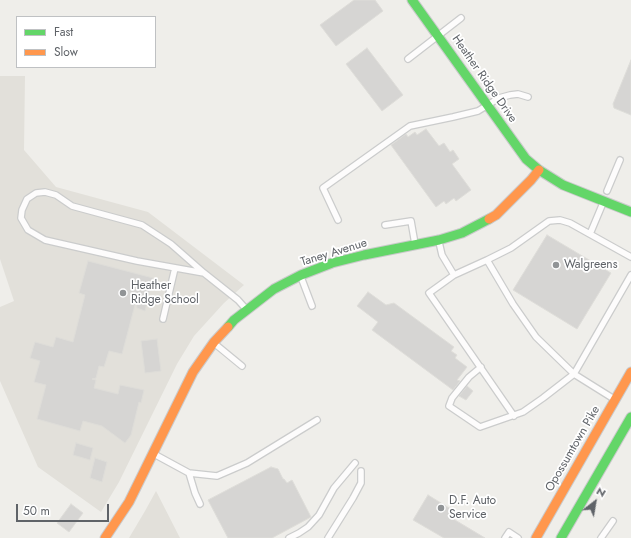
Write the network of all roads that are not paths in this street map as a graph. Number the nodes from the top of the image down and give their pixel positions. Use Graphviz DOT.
graph roads {
  1 [pos="412,0"];
  2 [pos="461,18"];
  3 [pos="438,36"];
  4 [pos="408,60"];
  5 [pos="528,97"];
  6 [pos="488,105"];
  7 [pos="620,160"];
  8 [pos="539,170"];
  9 [pos="567,176"];
  10 [pos="607,191"];
  11 [pos="603,201"];
  12 [pos="631,212"];
  13 [pos="338,220"];
  14 [pos="385,226"];
  15 [pos="590,234"];
  16 [pos="439,240"];
  17 [pos="415,245"];
  18 [pos="631,257"];
  19 [pos="487,260"];
  20 [pos="174,268"];
  21 [pos="204,273"];
  22 [pos="300,275"];
  23 [pos="454,275"];
  24 [pos="631,275"];
  25 [pos="312,306"];
  26 [pos="247,310"];
  27 [pos="163,319"];
  28 [pos="214,342"];
  29 [pos="242,366"];
  30 [pos="480,367"];
  31 [pos="631,372"];
  32 [pos="574,374"];
  33 [pos="616,400"];
  34 [pos="514,416"];
  35 [pos="631,417"];
  36 [pos="317,420"];
  37 [pos="153,453"];
  38 [pos="355,463"];
  39 [pos="361,471"];
  40 [pos="189,473"];
  41 [pos="200,504"];
  42 [pos="613,521"];
  43 [pos="105,538"];
  44 [pos="289,538"];
  45 [pos="328,538"];
  46 [pos="506,538"];
  47 [pos="518,538"];
  48 [pos="536,538"];
  49 [pos="561,538"];
  50 [pos="601,538"];
  1 -- 3 [label="street, Heather Ridge Drive"];
  2 -- 3 [label="lane"];
  3 -- 4 [label="lane"];
  3 -- 6 [label="street, Heather Ridge Drive"];
  5 -- 6 [label="lane"];
  6 -- 8 [label="street, Heather Ridge Drive"];
  6 -- 13 [label="lane"];
  7 -- 10 [label="lane"];
  8 -- 9 [label="street"];
  8 -- 11 [label="street, Heather Ridge Drive"];
  8 -- 16 [label="street, Taney Avenue"];
  11 -- 12 [label="street, Heather Ridge Drive"];
  11 -- 15 [label="lane"];
  14 -- 17 [label="lane"];
  15 -- 18 [label="lane"];
  15 -- 19 [label="lane"];
  16 -- 17 [label="street, Taney Avenue"];
  16 -- 23 [label="lane"];
  17 -- 22 [label="street, Taney Avenue"];
  19 -- 23 [label="lane"];
  19 -- 32 [label="lane"];
  20 -- 21 [label="lane"];
  20 -- 21 [label="lane"];
  20 -- 27 [label="lane"];
  21 -- 26 [label="lane"];
  22 -- 25 [label="lane"];
  22 -- 26 [label="street, Taney Avenue"];
  23 -- 30 [label="lane"];
  24 -- 32 [label="lane"];
  26 -- 28 [label="street, Taney Avenue"];
  28 -- 29 [label="lane"];
  28 -- 37 [label="street, Taney Avenue"];
  30 -- 34 [label="lane"];
  30 -- 34 [label="lane"];
  31 -- 33 [label="street, Opossumtown Pike"];
  32 -- 33 [label="lane"];
  32 -- 34 [label="lane"];
  33 -- 48 [label="street, Opossumtown Pike"];
  35 -- 49 [label="street"];
  36 -- 40 [label="lane"];
  37 -- 40 [label="lane"];
  37 -- 43 [label="street, Taney Avenue"];
  38 -- 44 [label="lane"];
  39 -- 45 [label="lane"];
  40 -- 41 [label="lane"];
  42 -- 50 [label="lane"];
  46 -- 47 [label="lane"];
}
